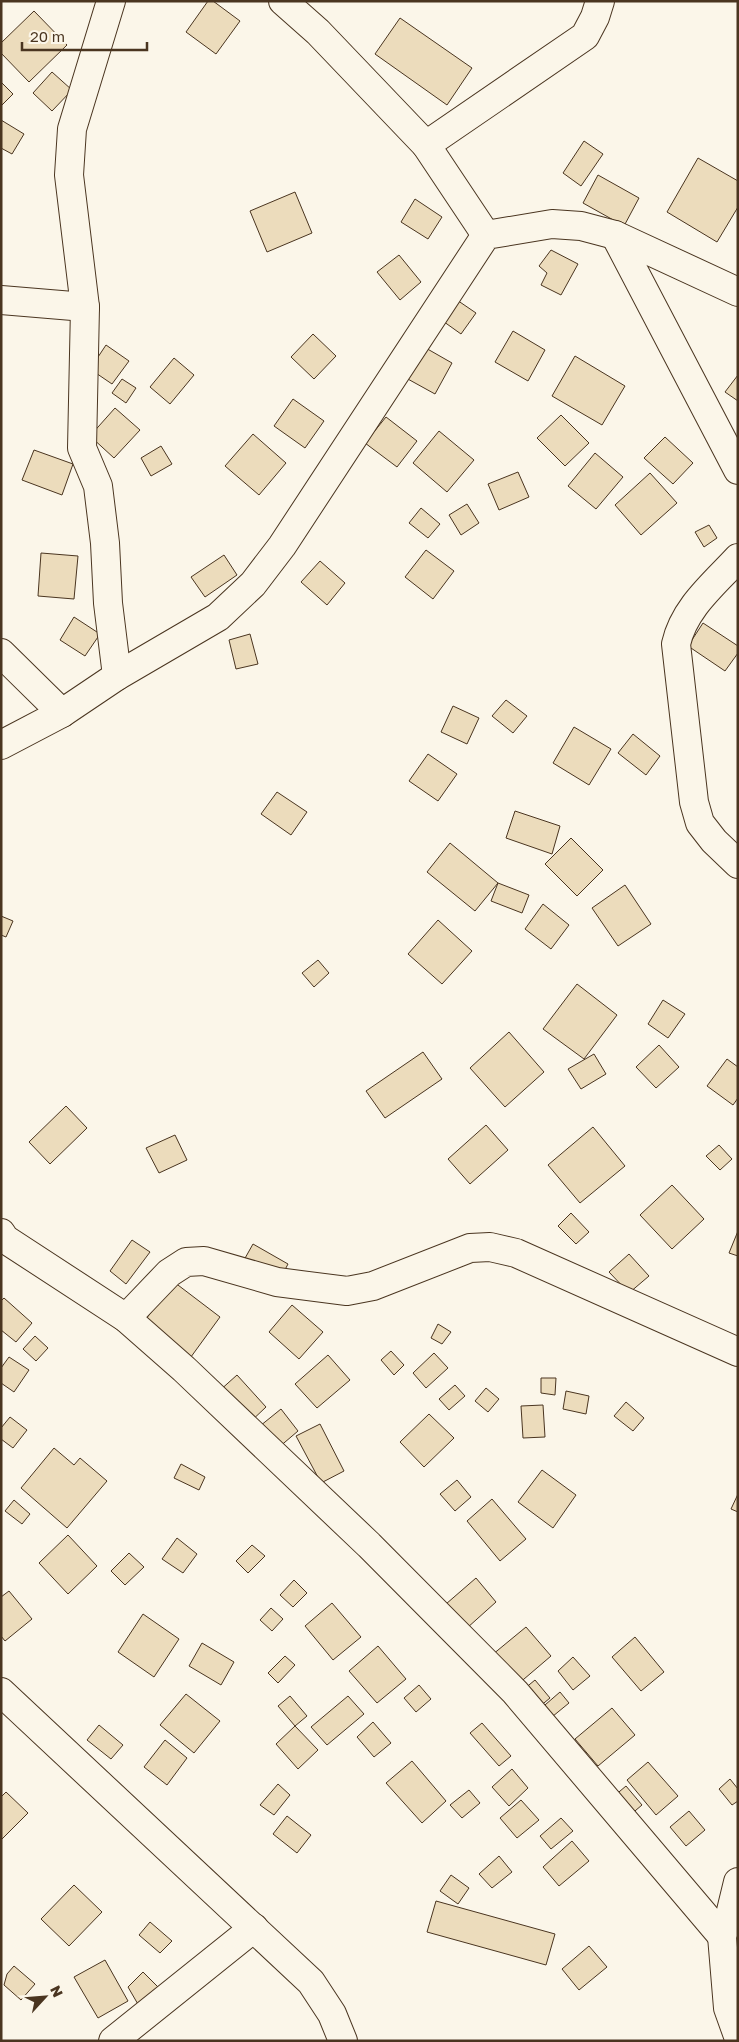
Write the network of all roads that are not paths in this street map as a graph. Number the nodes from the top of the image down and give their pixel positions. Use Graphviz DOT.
graph roads {
  1 [pos="111,1"];
  2 [pos="283,1"];
  3 [pos="600,1"];
  4 [pos="426,145"];
  5 [pos="486,235"];
  6 [pos="615,235"];
  7 [pos="738,292"];
  8 [pos="1,300"];
  9 [pos="85,306"];
  10 [pos="738,470"];
  11 [pos="738,558"];
  12 [pos="1,653"];
  13 [pos="117,676"];
  14 [pos="62,713"];
  15 [pos="1,745"];
  16 [pos="738,864"];
  17 [pos="2,1238"];
  18 [pos="126,1318"];
  19 [pos="738,1352"];
  20 [pos="1,1692"];
  21 [pos="738,1882"];
  22 [pos="254,1928"];
  23 [pos="722,1936"];
  24 [pos="738,2036"];
  25 [pos="113,2041"];
  26 [pos="343,2041"];
  1 -- 9 [label="street"];
  2 -- 4 [label="street"];
  3 -- 4 [label="street"];
  4 -- 5 [label="street"];
  5 -- 6 [label="street"];
  5 -- 13 [label="street"];
  6 -- 7 [label="street"];
  6 -- 10 [label="street"];
  8 -- 9 [label="street"];
  9 -- 13 [label="street"];
  11 -- 16 [label="street"];
  12 -- 14 [label="street"];
  13 -- 14 [label="street"];
  14 -- 15 [label="street"];
  17 -- 18 [label="street"];
  18 -- 19 [label="street"];
  18 -- 23 [label="street"];
  20 -- 22 [label="street"];
  21 -- 23 [label="street"];
  22 -- 25 [label="street"];
  22 -- 26 [label="street"];
  23 -- 24 [label="street"];
}
